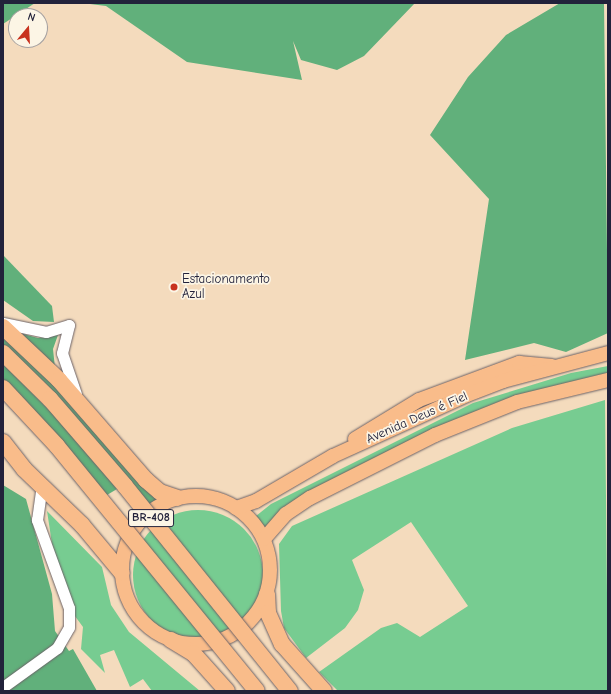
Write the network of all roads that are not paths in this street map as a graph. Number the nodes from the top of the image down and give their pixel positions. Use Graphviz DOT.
graph roads {
  1 [pos="3,323"];
  2 [pos="3,327"];
  3 [pos="3,353"];
  4 [pos="608,353"];
  5 [pos="608,380"];
  6 [pos="3,388"];
  7 [pos="78,400"];
  8 [pos="3,442"];
  9 [pos="42,486"];
  10 [pos="177,498"];
  11 [pos="236,508"];
  12 [pos="264,539"];
  13 [pos="122,573"];
  14 [pos="267,594"];
  15 [pos="171,640"];
  16 [pos="3,687"];
  17 [pos="227,691"];
  18 [pos="258,691"];
  19 [pos="290,691"];
  20 [pos="324,691"];
  1 -- 7 [label="street"];
  2 -- 7 [label="highway"];
  3 -- 19 [label="highway, BR-408, bridge"];
  4 -- 11 [label="main road, Avenida Deus é Fiel"];
  5 -- 12 [label="main road, Avenida Deus é Fiel"];
  6 -- 18 [label="highway, BR-408, bridge"];
  7 -- 10 [label="highway"];
  8 -- 9 [label="highway"];
  9 -- 13 [label="highway"];
  9 -- 16 [label="street"];
  10 -- 11 [label="main road"];
  10 -- 13 [label="main road"];
  11 -- 12 [label="main road"];
  12 -- 14 [label="main road"];
  13 -- 15 [label="main road"];
  14 -- 15 [label="main road"];
  14 -- 20 [label="highway"];
  15 -- 17 [label="highway"];
}
